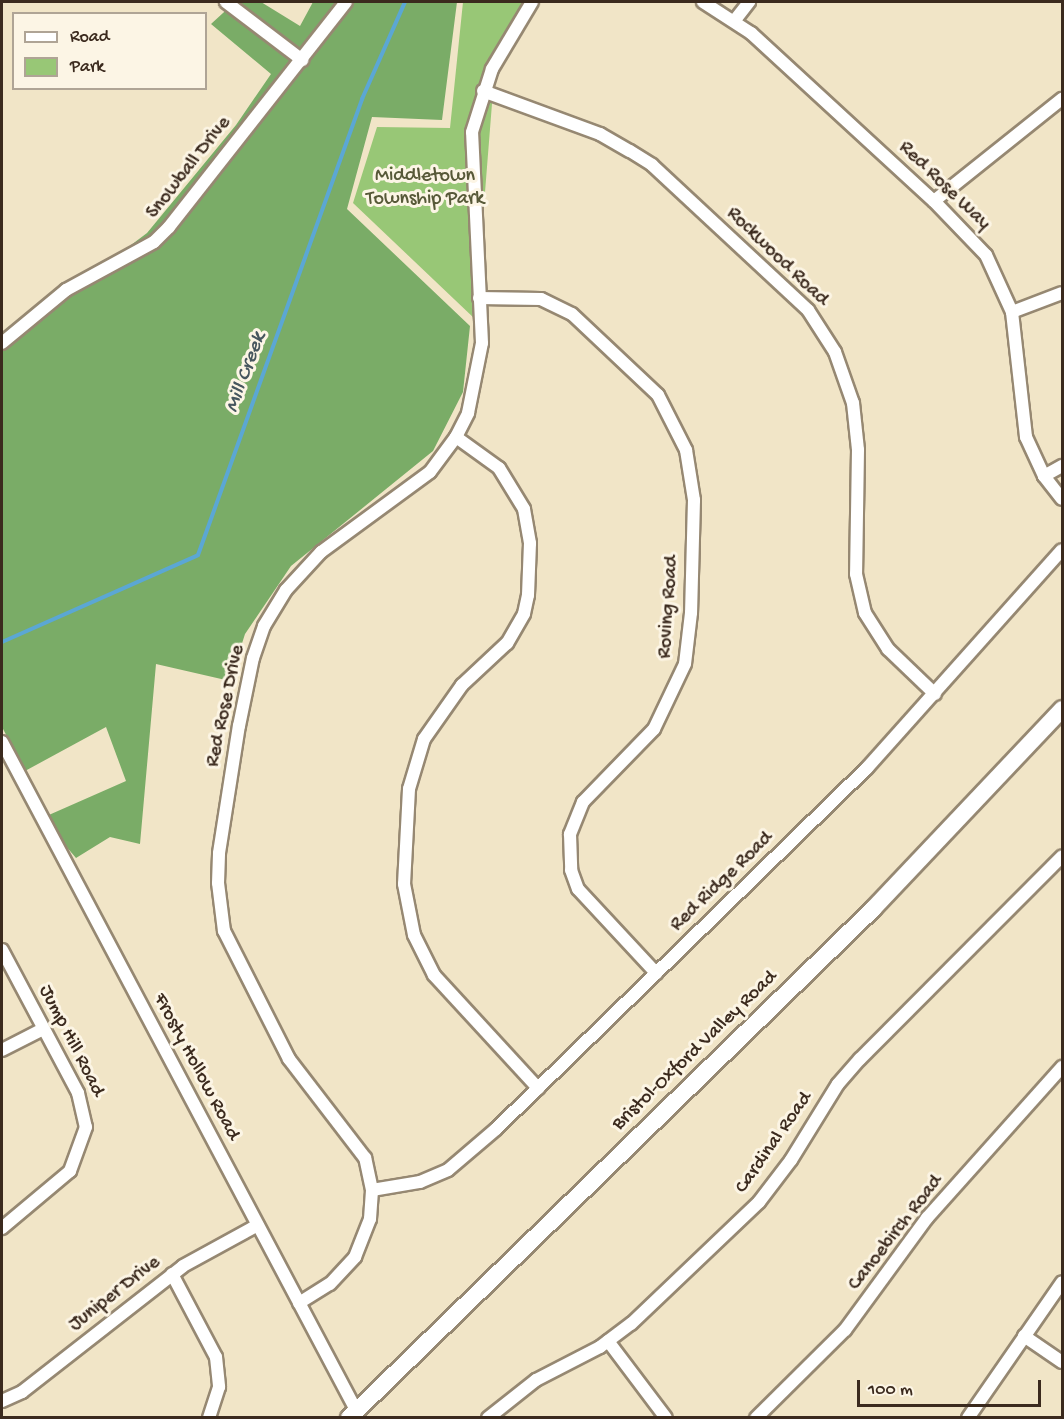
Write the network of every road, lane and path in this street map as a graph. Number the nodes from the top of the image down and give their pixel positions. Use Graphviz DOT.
graph roads {
  1 [pos="226,2"];
  2 [pos="346,2"];
  3 [pos="532,2"];
  4 [pos="703,2"];
  5 [pos="749,2"];
  6 [pos="735,20"];
  7 [pos="302,60"];
  8 [pos="483,91"];
  9 [pos="1062,99"];
  10 [pos="934,201"];
  11 [pos="1062,293"];
  12 [pos="479,298"];
  13 [pos="1012,312"];
  14 [pos="2,344"];
  15 [pos="456,437"];
  16 [pos="1062,466"];
  17 [pos="1044,476"];
  18 [pos="1062,499"];
  19 [pos="1062,549"];
  20 [pos="935,694"];
  21 [pos="1062,709"];
  22 [pos="2,742"];
  23 [pos="1062,856"];
  24 [pos="2,950"];
  25 [pos="656,973"];
  26 [pos="43,1029"];
  27 [pos="2,1050"];
  28 [pos="1062,1067"];
  29 [pos="538,1088"];
  30 [pos="372,1190"];
  31 [pos="258,1225"];
  32 [pos="2,1228"];
  33 [pos="172,1274"];
  34 [pos="1062,1282"];
  35 [pos="299,1303"];
  36 [pos="1024,1336"];
  37 [pos="608,1341"];
  38 [pos="1062,1362"];
  39 [pos="2,1401"];
  40 [pos="353,1414"];
  41 [pos="209,1418"];
  42 [pos="488,1418"];
  43 [pos="666,1418"];
  44 [pos="756,1418"];
  45 [pos="968,1418"];
  1 -- 7 [label="street"];
  2 -- 7 [label="street, Snowball Drive"];
  3 -- 8 [label="street, Red Rose Drive"];
  4 -- 6 [label="street, Red Rose Way"];
  5 -- 6 [label="street"];
  6 -- 10 [label="street, Red Rose Way"];
  7 -- 14 [label="street, Snowball Drive"];
  8 -- 12 [label="street, Red Rose Drive"];
  8 -- 20 [label="street, Rockwood Road"];
  9 -- 10 [label="street"];
  10 -- 13 [label="street, Red Rose Way"];
  11 -- 13 [label="street"];
  12 -- 15 [label="street, Red Rose Drive"];
  12 -- 25 [label="street, Roving Road"];
  13 -- 17 [label="street, Red Rose Way"];
  15 -- 29 [label="street"];
  15 -- 30 [label="street, Red Rose Drive"];
  16 -- 17 [label="street"];
  17 -- 18 [label="street, Red Rose Way"];
  19 -- 20 [label="street, Red Ridge Road"];
  20 -- 25 [label="street, Red Ridge Road"];
  21 -- 40 [label="main road, Bristol-Oxford Valley Road"];
  22 -- 31 [label="street, Frosty Hollow Road"];
  23 -- 37 [label="street, Cardinal Road"];
  24 -- 26 [label="street, Jump Hill Road"];
  25 -- 29 [label="street, Red Ridge Road"];
  26 -- 27 [label="street"];
  26 -- 32 [label="street, Jump Hill Road"];
  28 -- 44 [label="street, Canoebirch Road"];
  29 -- 30 [label="street, Red Ridge Road"];
  30 -- 35 [label="street, Red Rose Drive"];
  31 -- 33 [label="street, Juniper Drive"];
  31 -- 35 [label="street, Frosty Hollow Road"];
  33 -- 39 [label="street, Juniper Drive"];
  33 -- 41 [label="street"];
  34 -- 36 [label="street"];
  35 -- 40 [label="street, Frosty Hollow Road"];
  36 -- 38 [label="street"];
  36 -- 45 [label="street"];
  37 -- 42 [label="street, Cardinal Road"];
  37 -- 43 [label="street"];
}
